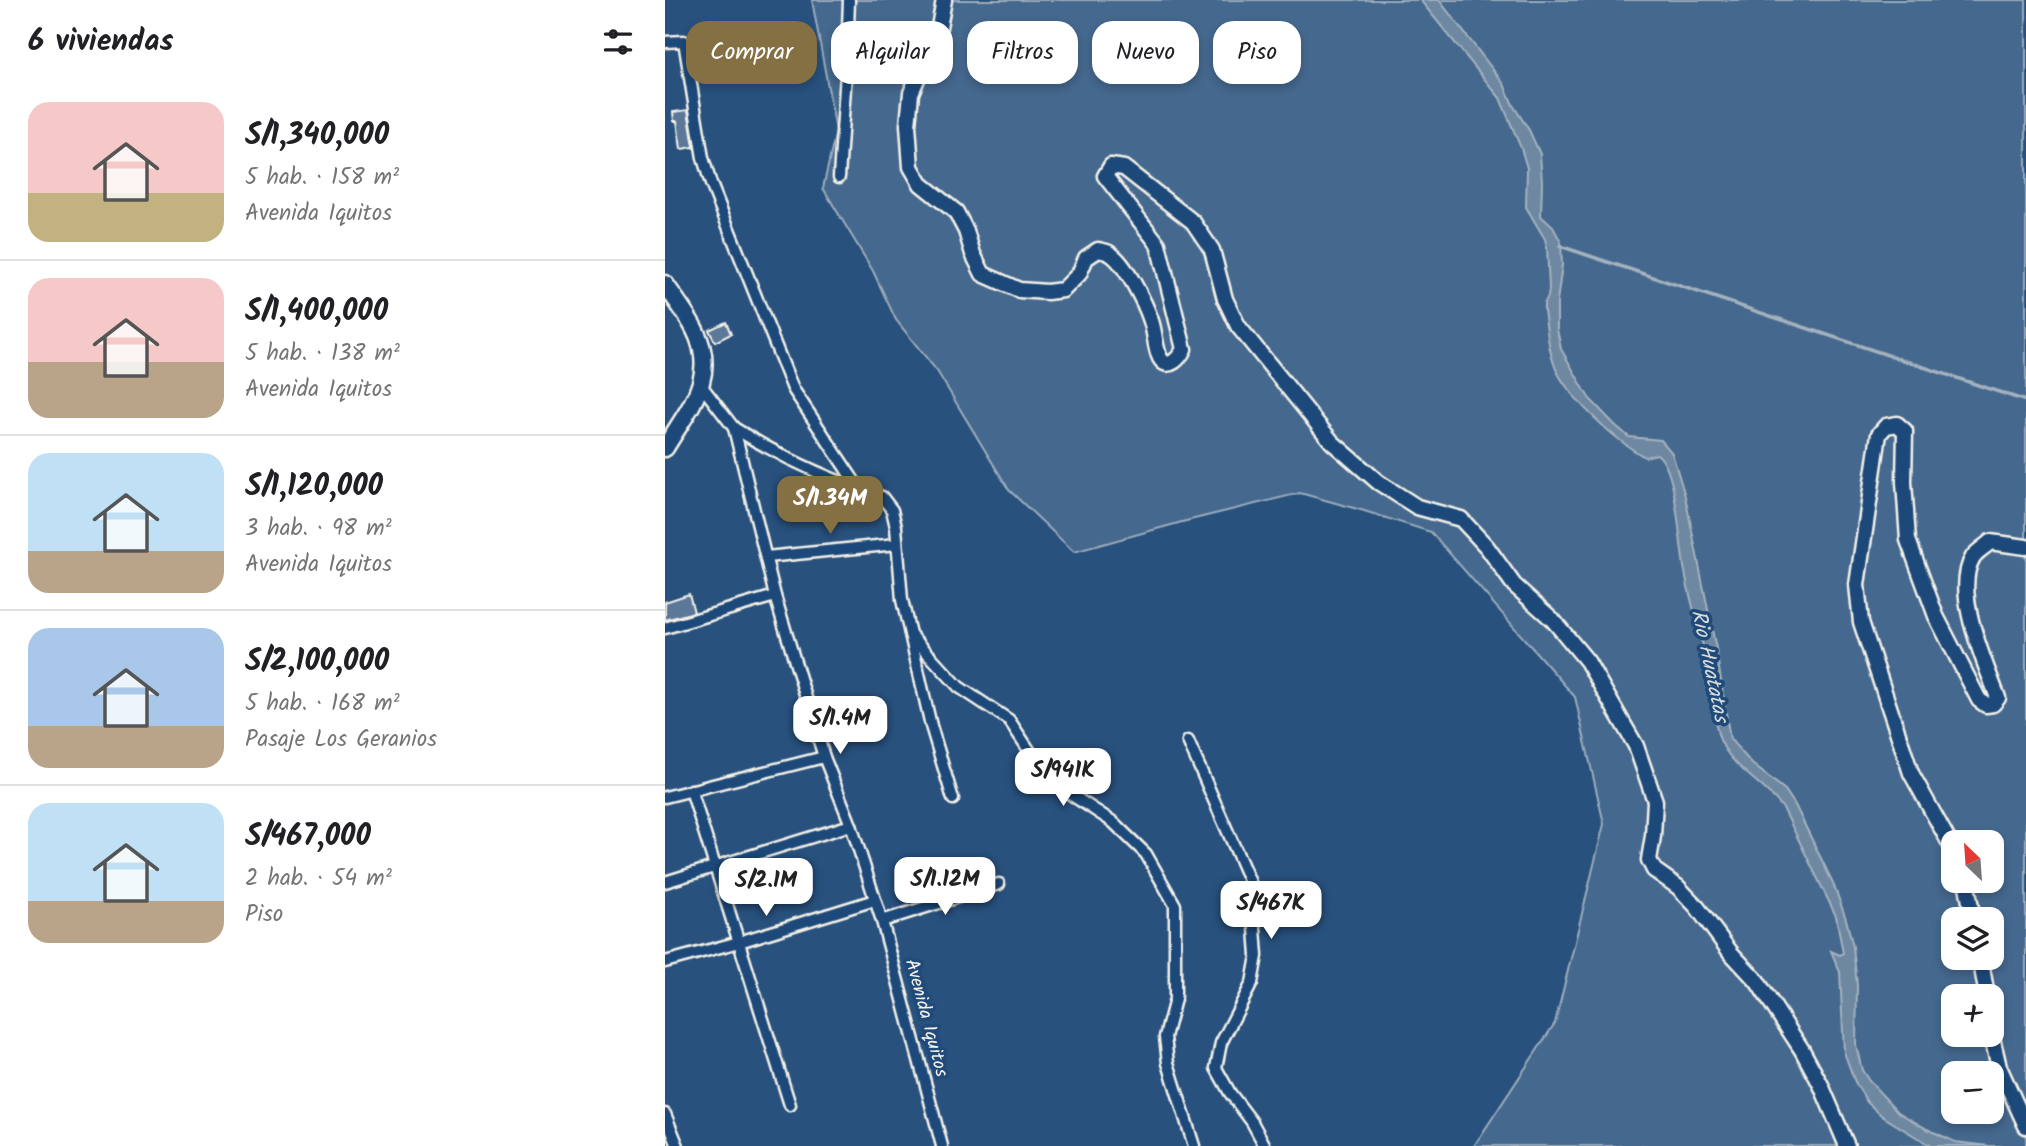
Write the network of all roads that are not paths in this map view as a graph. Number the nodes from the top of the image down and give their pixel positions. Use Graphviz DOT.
graph roads {
  1 [pos="849,0"];
  2 [pos="944,0"];
  3 [pos="665,41"];
  4 [pos="839,177"];
  5 [pos="665,285"];
  6 [pos="701,385"];
  7 [pos="734,428"];
  8 [pos="667,443"];
  9 [pos="860,490"];
  10 [pos="897,544"];
  11 [pos="2026,547"];
  12 [pos="766,558"];
  13 [pos="775,596"];
  14 [pos="665,628"];
  15 [pos="910,634"];
  16 [pos="1188,741"];
  17 [pos="824,757"];
  18 [pos="691,790"];
  19 [pos="665,797"];
  20 [pos="953,799"];
  21 [pos="851,825"];
  22 [pos="1943,830"];
  23 [pos="715,869"];
  24 [pos="665,882"];
  25 [pos="999,884"];
  26 [pos="875,900"];
  27 [pos="882,921"];
  28 [pos="739,942"];
  29 [pos="665,962"];
  30 [pos="1994,1047"];
  31 [pos="790,1105"];
  32 [pos="665,1114"];
  33 [pos="2026,1126"];
  34 [pos="678,1146"];
  35 [pos="942,1146"];
  36 [pos="1194,1146"];
  37 [pos="1265,1146"];
  38 [pos="1847,1146"];
  1 -- 4 [label="street"];
  2 -- 38 [label="main road"];
  3 -- 9 [label="street"];
  5 -- 6 [label="highway"];
  6 -- 7 [label="street, Avenida Iquitos"];
  6 -- 8 [label="highway"];
  7 -- 9 [label="street"];
  7 -- 12 [label="street, Avenida Iquitos"];
  9 -- 10 [label="street"];
  10 -- 12 [label="street"];
  10 -- 15 [label="street"];
  11 -- 22 [label="main road"];
  12 -- 13 [label="street, Avenida Iquitos"];
  13 -- 14 [label="street"];
  13 -- 17 [label="street, Avenida Iquitos"];
  15 -- 20 [label="street"];
  15 -- 36 [label="street"];
  16 -- 37 [label="street"];
  17 -- 18 [label="street"];
  17 -- 21 [label="street, Avenida Iquitos"];
  18 -- 19 [label="street"];
  18 -- 23 [label="street"];
  21 -- 23 [label="street"];
  21 -- 26 [label="street, Avenida Iquitos"];
  23 -- 24 [label="street"];
  23 -- 28 [label="street"];
  25 -- 27 [label="street"];
  26 -- 27 [label="street, Avenida Iquitos"];
  26 -- 28 [label="street"];
  27 -- 35 [label="street, Avenida Iquitos"];
  28 -- 29 [label="street"];
  28 -- 31 [label="street"];
  30 -- 33 [label="main road"];
  32 -- 34 [label="street"];
}
